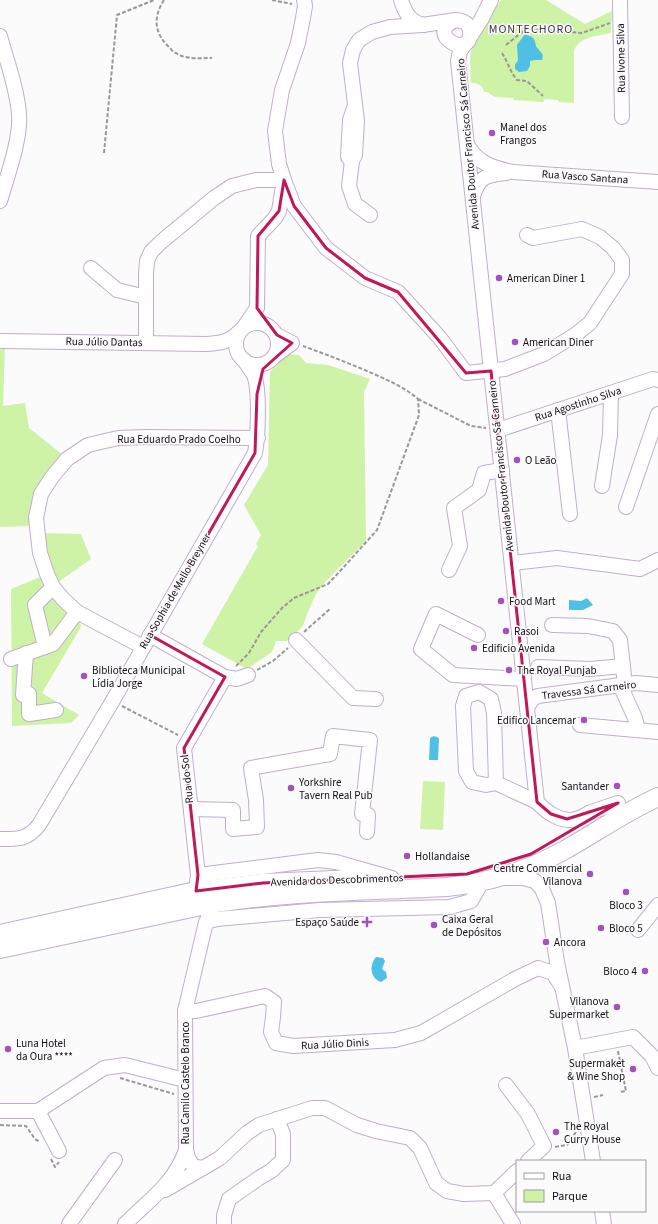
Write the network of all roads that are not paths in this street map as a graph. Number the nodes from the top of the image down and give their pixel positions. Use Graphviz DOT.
graph roads {
  1 [pos="620,0"];
  2 [pos="305,3"];
  3 [pos="489,4"];
  4 [pos="402,6"];
  5 [pos="459,20"];
  6 [pos="422,25"];
  7 [pos="397,26"];
  8 [pos="0,36"];
  9 [pos="446,37"];
  10 [pos="468,40"];
  11 [pos="622,117"];
  12 [pos="467,145"];
  13 [pos="513,172"];
  14 [pos="284,180"];
  15 [pos="658,182"];
  16 [pos="473,197"];
  17 [pos="0,201"];
  18 [pos="370,215"];
  19 [pos="527,234"];
  20 [pos="91,268"];
  21 [pos="146,297"];
  22 [pos="257,308"];
  23 [pos="242,330"];
  24 [pos="274,331"];
  25 [pos="0,341"];
  26 [pos="146,343"];
  27 [pos="207,344"];
  28 [pos="272,358"];
  29 [pos="243,359"];
  30 [pos="491,371"];
  31 [pos="658,380"];
  32 [pos="611,393"];
  33 [pos="257,394"];
  34 [pos="558,410"];
  35 [pos="658,414"];
  36 [pos="498,430"];
  37 [pos="258,438"];
  38 [pos="502,470"];
  39 [pos="602,486"];
  40 [pos="626,507"];
  41 [pos="570,514"];
  42 [pos="658,560"];
  43 [pos="512,563"];
  44 [pos="449,570"];
  45 [pos="53,587"];
  46 [pos="77,612"];
  47 [pos="552,625"];
  48 [pos="150,635"];
  49 [pos="478,635"];
  50 [pos="296,640"];
  51 [pos="45,647"];
  52 [pos="143,648"];
  53 [pos="26,653"];
  54 [pos="11,659"];
  55 [pos="623,666"];
  56 [pos="538,667"];
  57 [pos="590,669"];
  58 [pos="248,675"];
  59 [pos="225,677"];
  60 [pos="524,678"];
  61 [pos="622,685"];
  62 [pos="658,685"];
  63 [pos="592,689"];
  64 [pos="376,699"];
  65 [pos="527,708"];
  66 [pos="56,710"];
  67 [pos="580,726"];
  68 [pos="638,730"];
  69 [pos="658,732"];
  70 [pos="496,783"];
  71 [pos="658,784"];
  72 [pos="658,797"];
  73 [pos="537,802"];
  74 [pos="618,803"];
  75 [pos="191,810"];
  76 [pos="367,832"];
  77 [pos="0,839"];
  78 [pos="490,880"];
  79 [pos="197,883"];
  80 [pos="658,904"];
  81 [pos="183,910"];
  82 [pos="217,919"];
  83 [pos="638,930"];
  84 [pos="0,934"];
  85 [pos="0,949"];
  86 [pos="562,987"];
  87 [pos="185,1012"];
  88 [pos="575,1048"];
  89 [pos="658,1068"];
  90 [pos="185,1080"];
  91 [pos="506,1085"];
  92 [pos="0,1111"];
  93 [pos="38,1111"];
  94 [pos="277,1119"];
  95 [pos="186,1150"];
  96 [pos="57,1154"];
  97 [pos="115,1160"];
  98 [pos="529,1160"];
  99 [pos="593,1160"];
  100 [pos="203,1168"];
  101 [pos="516,1172"];
  102 [pos="494,1192"];
  103 [pos="156,1195"];
  104 [pos="602,1212"];
  105 [pos="69,1224"];
  106 [pos="125,1224"];
  107 [pos="224,1224"];
  108 [pos="513,1224"];
  109 [pos="604,1224"];
  1 -- 11 [label="street, Rua Ivone Silva"];
  2 -- 14 [label="street"];
  3 -- 5 [label="street"];
  3 -- 10 [label="street, Avenida Doutor Francisco Sá Carneiro"];
  4 -- 6 [label="street"];
  4 -- 7 [label="street"];
  5 -- 6 [label="street"];
  5 -- 9 [label="street"];
  5 -- 10 [label="street"];
  6 -- 7 [label="street"];
  6 -- 9 [label="street"];
  7 -- 18 [label="street"];
  8 -- 17 [label="street"];
  9 -- 10 [label="street"];
  10 -- 12 [label="street, Avenida Doutor Francisco Sá Carneiro"];
  12 -- 13 [label="street, Rua Vasco Santana"];
  12 -- 16 [label="street, Avenida Doutor Francisco Sá Carneiro"];
  13 -- 15 [label="street, Rua Vasco Santana"];
  13 -- 16 [label="street, Rua Vasco Santana"];
  14 -- 21 [label="street"];
  14 -- 22 [label="street"];
  14 -- 30 [label="street"];
  16 -- 30 [label="street, Avenida Doutor Francisco Sá Carneiro"];
  19 -- 30 [label="street"];
  20 -- 21 [label="street"];
  21 -- 26 [label="street"];
  22 -- 23 [label="street, Rua Sophia de Mello Breyner"];
  22 -- 24 [label="street"];
  23 -- 24 [label="street"];
  23 -- 27 [label="street, Rua Júlio Dantas"];
  23 -- 29 [label="street, Rua Sophia de Mello Breyner"];
  24 -- 28 [label="street, Rua Sophia de Mello Breyner"];
  24 -- 28 [label="street"];
  25 -- 26 [label="street, Rua Júlio Dantas"];
  26 -- 27 [label="street, Rua Júlio Dantas"];
  27 -- 29 [label="street, Rua Júlio Dantas"];
  28 -- 29 [label="street"];
  28 -- 33 [label="street, Rua Sophia de Mello Breyner"];
  29 -- 33 [label="street, Rua Sophia de Mello Breyner"];
  30 -- 36 [label="street, Avenida Doutor Francisco Sá Carneiro"];
  31 -- 32 [label="street, Rua Agostinho Silva"];
  32 -- 34 [label="street, Rua Agostinho Silva"];
  32 -- 39 [label="street"];
  33 -- 37 [label="street, Rua Sophia de Mello Breyner"];
  34 -- 36 [label="street, Rua Agostinho Silva"];
  34 -- 41 [label="street"];
  35 -- 40 [label="street"];
  36 -- 38 [label="street, Avenida Doutor Francisco Sá Carneiro"];
  37 -- 45 [label="street, Rua Eduardo Prado Coelho"];
  37 -- 48 [label="street, Rua Sophia de Mello Breyner"];
  38 -- 43 [label="street, Avenida Doutor Francisco Sá Carneiro"];
  38 -- 44 [label="street"];
  42 -- 43 [label="street"];
  43 -- 60 [label="street, Avenida Doutor Francisco Sá Carneiro"];
  45 -- 46 [label="street, Rua Eduardo Prado Coelho"];
  45 -- 51 [label="street"];
  46 -- 51 [label="street"];
  46 -- 52 [label="street, Rua Eduardo Prado Coelho"];
  47 -- 55 [label="street"];
  48 -- 52 [label="street, Rua Sophia de Mello Breyner"];
  48 -- 59 [label="street"];
  49 -- 60 [label="street"];
  50 -- 64 [label="street"];
  51 -- 53 [label="street"];
  52 -- 77 [label="street, Rua Sophia de Mello Breyner"];
  53 -- 54 [label="street"];
  53 -- 66 [label="street"];
  55 -- 57 [label="street"];
  55 -- 61 [label="street"];
  56 -- 57 [label="street"];
  57 -- 63 [label="street"];
  58 -- 59 [label="street"];
  59 -- 75 [label="street, Rua do Sol"];
  60 -- 65 [label="street, Avenida Doutor Francisco Sá Carneiro"];
  61 -- 62 [label="street, Travessa Sá Carneiro"];
  61 -- 63 [label="street, Travessa Sá Carneiro"];
  61 -- 68 [label="street"];
  63 -- 65 [label="street, Travessa Sá Carneiro"];
  65 -- 73 [label="street, Avenida Doutor Francisco Sá Carneiro"];
  67 -- 68 [label="street"];
  68 -- 69 [label="street"];
  70 -- 70 [label="street"];
  70 -- 73 [label="street"];
  71 -- 74 [label="main road, Avenida dos Descobrimentos"];
  72 -- 78 [label="main road, Avenida dos Descobrimentos"];
  73 -- 74 [label="street"];
  74 -- 79 [label="main road, Avenida dos Descobrimentos"];
  75 -- 76 [label="street"];
  75 -- 79 [label="street, Rua do Sol"];
  78 -- 81 [label="main road, Avenida dos Descobrimentos"];
  78 -- 82 [label="street, Avenida dos Descobrimentos"];
  78 -- 86 [label="street"];
  79 -- 84 [label="main road, Avenida dos Descobrimentos"];
  80 -- 83 [label="street"];
  81 -- 82 [label="street, Avenida dos Descobrimentos"];
  81 -- 85 [label="main road, Avenida dos Descobrimentos"];
  82 -- 87 [label="street, Rua Camilo Castelo Branco"];
  86 -- 87 [label="street, Rua Júlio Dinis"];
  86 -- 88 [label="street"];
  87 -- 90 [label="street, Rua Camilo Castelo Branco"];
  88 -- 89 [label="street"];
  88 -- 99 [label="street"];
  90 -- 93 [label="street"];
  90 -- 95 [label="street, Rua Camilo Castelo Branco"];
  91 -- 98 [label="street"];
  92 -- 93 [label="street"];
  93 -- 96 [label="street"];
  94 -- 100 [label="street"];
  94 -- 102 [label="street"];
  94 -- 107 [label="street"];
  95 -- 100 [label="street"];
  95 -- 103 [label="street, Rua Camilo Castelo Branco"];
  97 -- 105 [label="street"];
  100 -- 103 [label="street"];
  101 -- 102 [label="street"];
  102 -- 108 [label="street"];
  103 -- 106 [label="street, Rua Camilo Castelo Branco"];
  104 -- 109 [label="street"];
}
